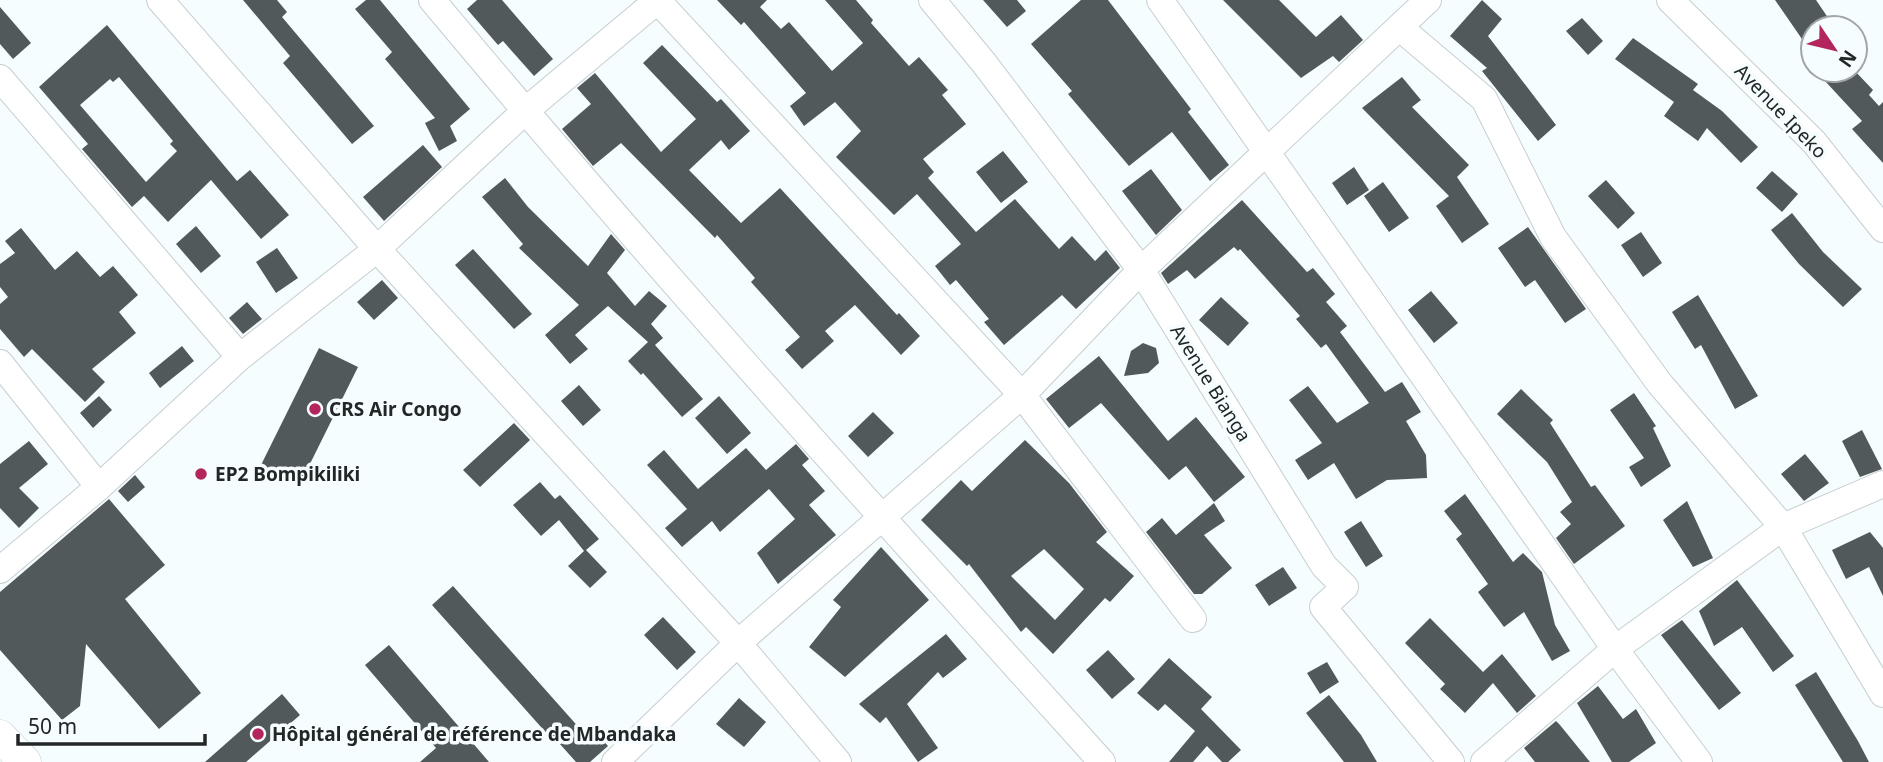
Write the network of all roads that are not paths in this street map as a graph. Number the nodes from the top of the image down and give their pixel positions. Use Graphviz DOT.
graph roads {
  1 [pos="160,0"];
  2 [pos="432,0"];
  3 [pos="658,0"];
  4 [pos="932,0"];
  5 [pos="1160,0"];
  6 [pos="1428,0"];
  7 [pos="1670,0"];
  8 [pos="1399,27"];
  9 [pos="0,78"];
  10 [pos="525,111"];
  11 [pos="1267,153"];
  12 [pos="1883,229"];
  13 [pos="377,249"];
  14 [pos="1140,270"];
  15 [pos="240,357"];
  16 [pos="0,363"];
  17 [pos="1022,395"];
  18 [pos="1883,484"];
  19 [pos="99,487"];
  20 [pos="881,516"];
  21 [pos="1783,527"];
  22 [pos="0,570"];
  23 [pos="1193,619"];
  24 [pos="738,643"];
  25 [pos="1615,649"];
  26 [pos="1883,694"];
  27 [pos="0,736"];
  28 [pos="25,762"];
  29 [pos="615,762"];
  30 [pos="838,762"];
  31 [pos="1102,762"];
  32 [pos="1451,762"];
  33 [pos="1484,762"];
  34 [pos="1699,762"];
  1 -- 13 [label="street"];
  2 -- 10 [label="street"];
  3 -- 10 [label="street"];
  3 -- 17 [label="street"];
  4 -- 14 [label="street, Avenue Bianga"];
  5 -- 11 [label="street"];
  6 -- 8 [label="street"];
  7 -- 12 [label="street, Avenue Ipeko"];
  8 -- 11 [label="street"];
  8 -- 21 [label="street"];
  9 -- 15 [label="street"];
  10 -- 13 [label="street"];
  10 -- 20 [label="street"];
  11 -- 14 [label="street"];
  11 -- 25 [label="street"];
  13 -- 15 [label="street"];
  13 -- 24 [label="street"];
  14 -- 17 [label="street"];
  14 -- 32 [label="street, Avenue Bianga"];
  15 -- 19 [label="street"];
  16 -- 19 [label="street"];
  17 -- 20 [label="street"];
  17 -- 23 [label="street"];
  18 -- 21 [label="street"];
  19 -- 22 [label="street"];
  20 -- 24 [label="street"];
  20 -- 31 [label="street"];
  21 -- 25 [label="street"];
  21 -- 26 [label="street"];
  24 -- 29 [label="street"];
  24 -- 30 [label="street"];
  25 -- 33 [label="street"];
  25 -- 34 [label="street"];
  27 -- 28 [label="street"];
}
